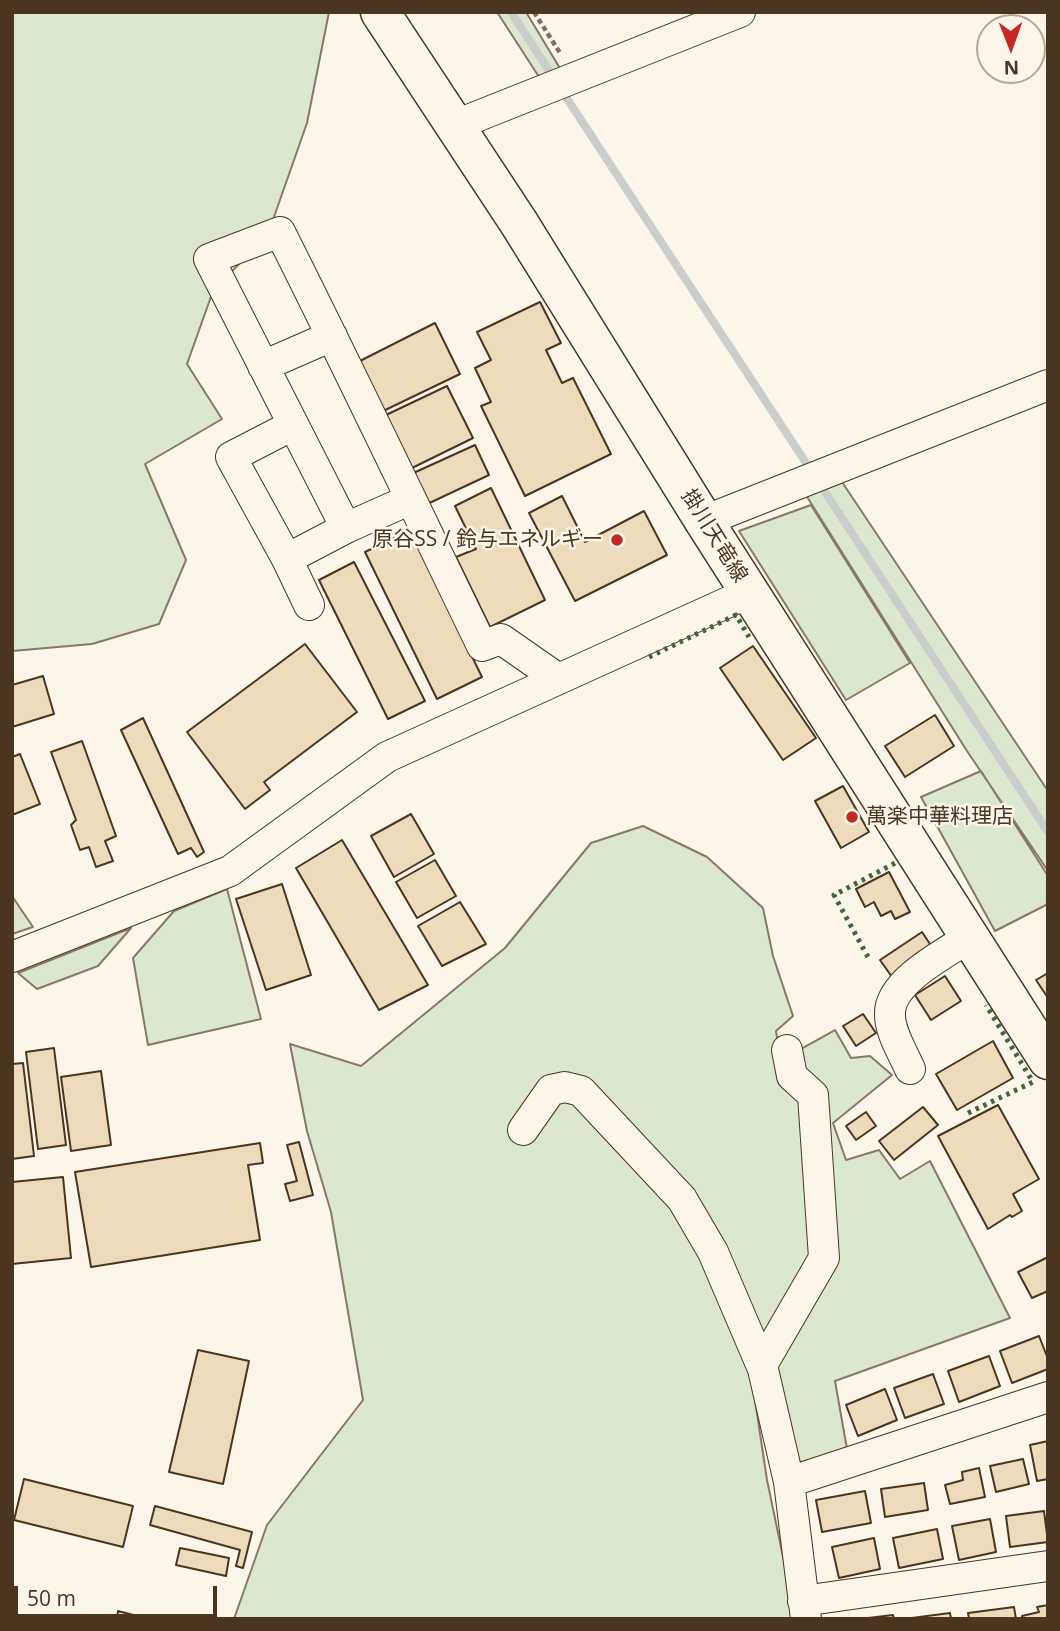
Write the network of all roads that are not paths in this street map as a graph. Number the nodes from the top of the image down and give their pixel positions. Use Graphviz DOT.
graph roads {
  1 [pos="380,12"];
  2 [pos="740,12"];
  3 [pos="453,126"];
  4 [pos="332,336"];
  5 [pos="263,366"];
  6 [pos="1048,385"];
  7 [pos="293,425"];
  8 [pos="411,499"];
  9 [pos="704,521"];
  10 [pos="346,528"];
  11 [pos="287,559"];
  12 [pos="748,590"];
  13 [pos="309,605"];
  14 [pos="557,678"];
  15 [pos="971,937"];
  16 [pos="12,957"];
  17 [pos="787,1049"];
  18 [pos="1048,1060"];
  19 [pos="910,1069"];
  20 [pos="523,1130"];
  21 [pos="763,1369"];
  22 [pos="1048,1397"];
  23 [pos="789,1482"];
  24 [pos="1048,1566"];
  25 [pos="804,1610"];
  1 -- 3 [label="main road, 掛川天竜線"];
  2 -- 3 [label="street"];
  3 -- 9 [label="main road, 掛川天竜線"];
  4 -- 5 [label="street"];
  4 -- 5 [label="street"];
  4 -- 8 [label="street"];
  5 -- 7 [label="street"];
  6 -- 9 [label="street"];
  7 -- 10 [label="street"];
  7 -- 11 [label="street"];
  8 -- 10 [label="street"];
  8 -- 14 [label="street"];
  9 -- 12 [label="main road, 掛川天竜線"];
  10 -- 11 [label="street"];
  11 -- 13 [label="street"];
  12 -- 14 [label="street"];
  12 -- 15 [label="main road, 掛川天竜線"];
  14 -- 16 [label="street"];
  15 -- 18 [label="main road, 掛川天竜線"];
  15 -- 19 [label="street"];
  17 -- 21 [label="street"];
  20 -- 21 [label="street"];
  21 -- 23 [label="street"];
  22 -- 23 [label="street"];
  23 -- 25 [label="street"];
  24 -- 25 [label="street"];
}
